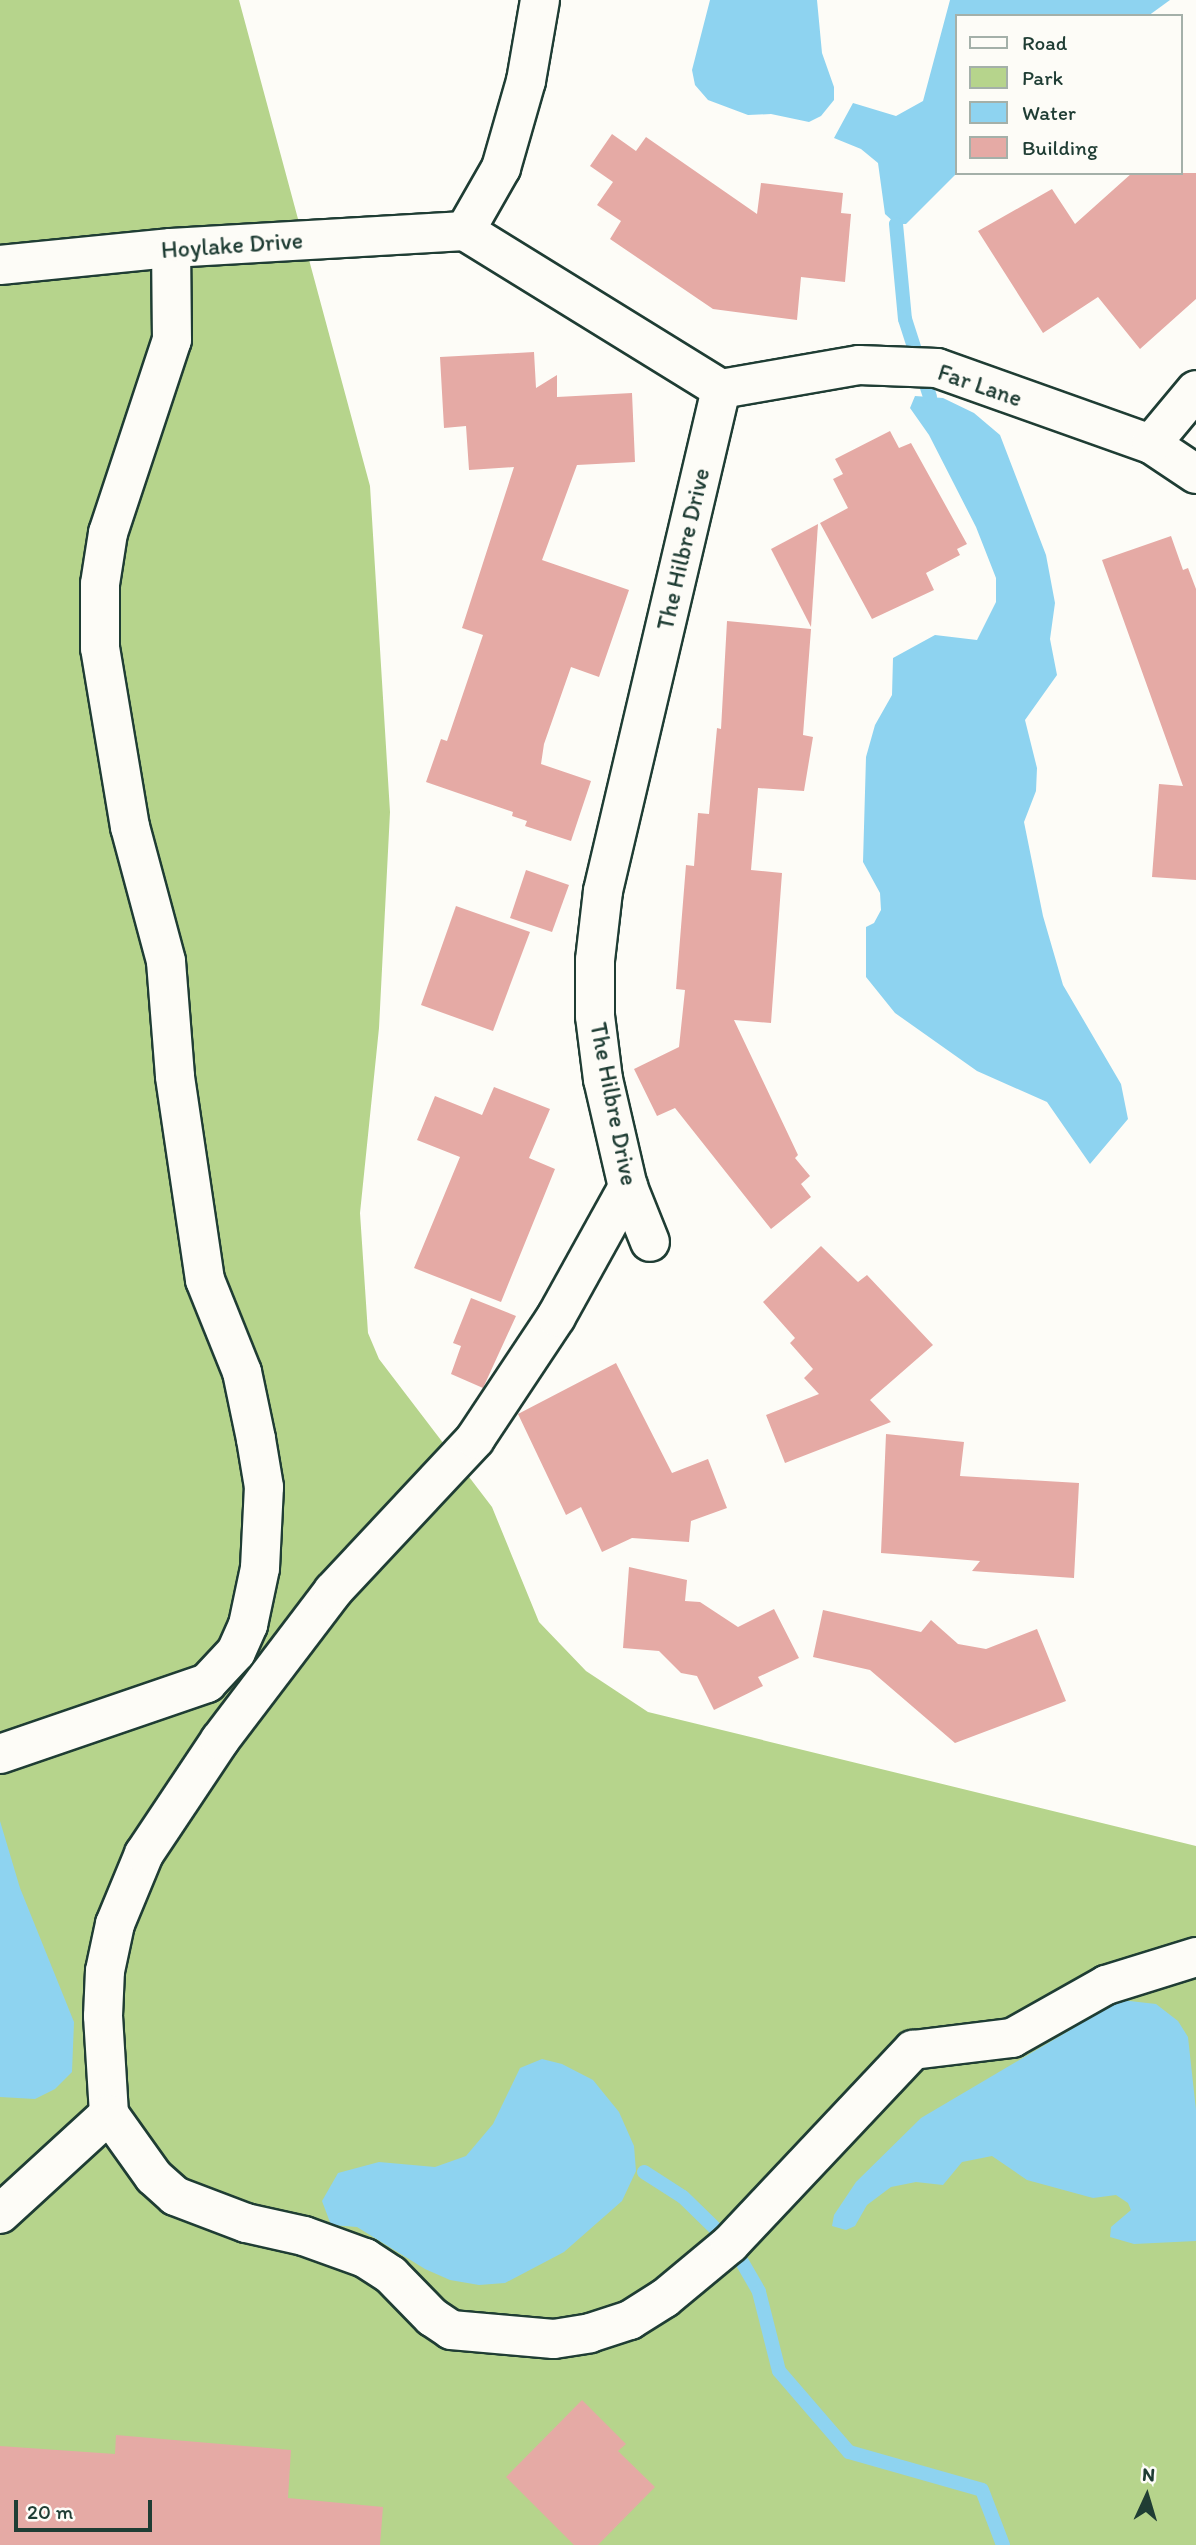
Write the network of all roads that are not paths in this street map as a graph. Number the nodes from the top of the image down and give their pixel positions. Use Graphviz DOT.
graph roads {
  1 [pos="540,0"];
  2 [pos="465,231"];
  3 [pos="172,248"];
  4 [pos="0,265"];
  5 [pos="721,390"];
  6 [pos="1196,390"];
  7 [pos="1151,444"];
  8 [pos="1196,474"];
  9 [pos="628,1187"];
  10 [pos="650,1242"];
  11 [pos="0,1754"];
  12 [pos="1196,1957"];
  13 [pos="109,2114"];
  14 [pos="0,2214"];
  1 -- 2 [label="street"];
  2 -- 3 [label="street, Hoylake Drive"];
  2 -- 5 [label="street"];
  3 -- 4 [label="street, Hoylake Drive"];
  3 -- 11 [label="street"];
  5 -- 7 [label="street, Far Lane"];
  5 -- 9 [label="street, The Hilbre Drive"];
  6 -- 7 [label="street"];
  7 -- 8 [label="street, Far Lane"];
  9 -- 10 [label="street, The Hilbre Drive"];
  9 -- 13 [label="street"];
  12 -- 13 [label="street"];
  13 -- 14 [label="street"];
}
